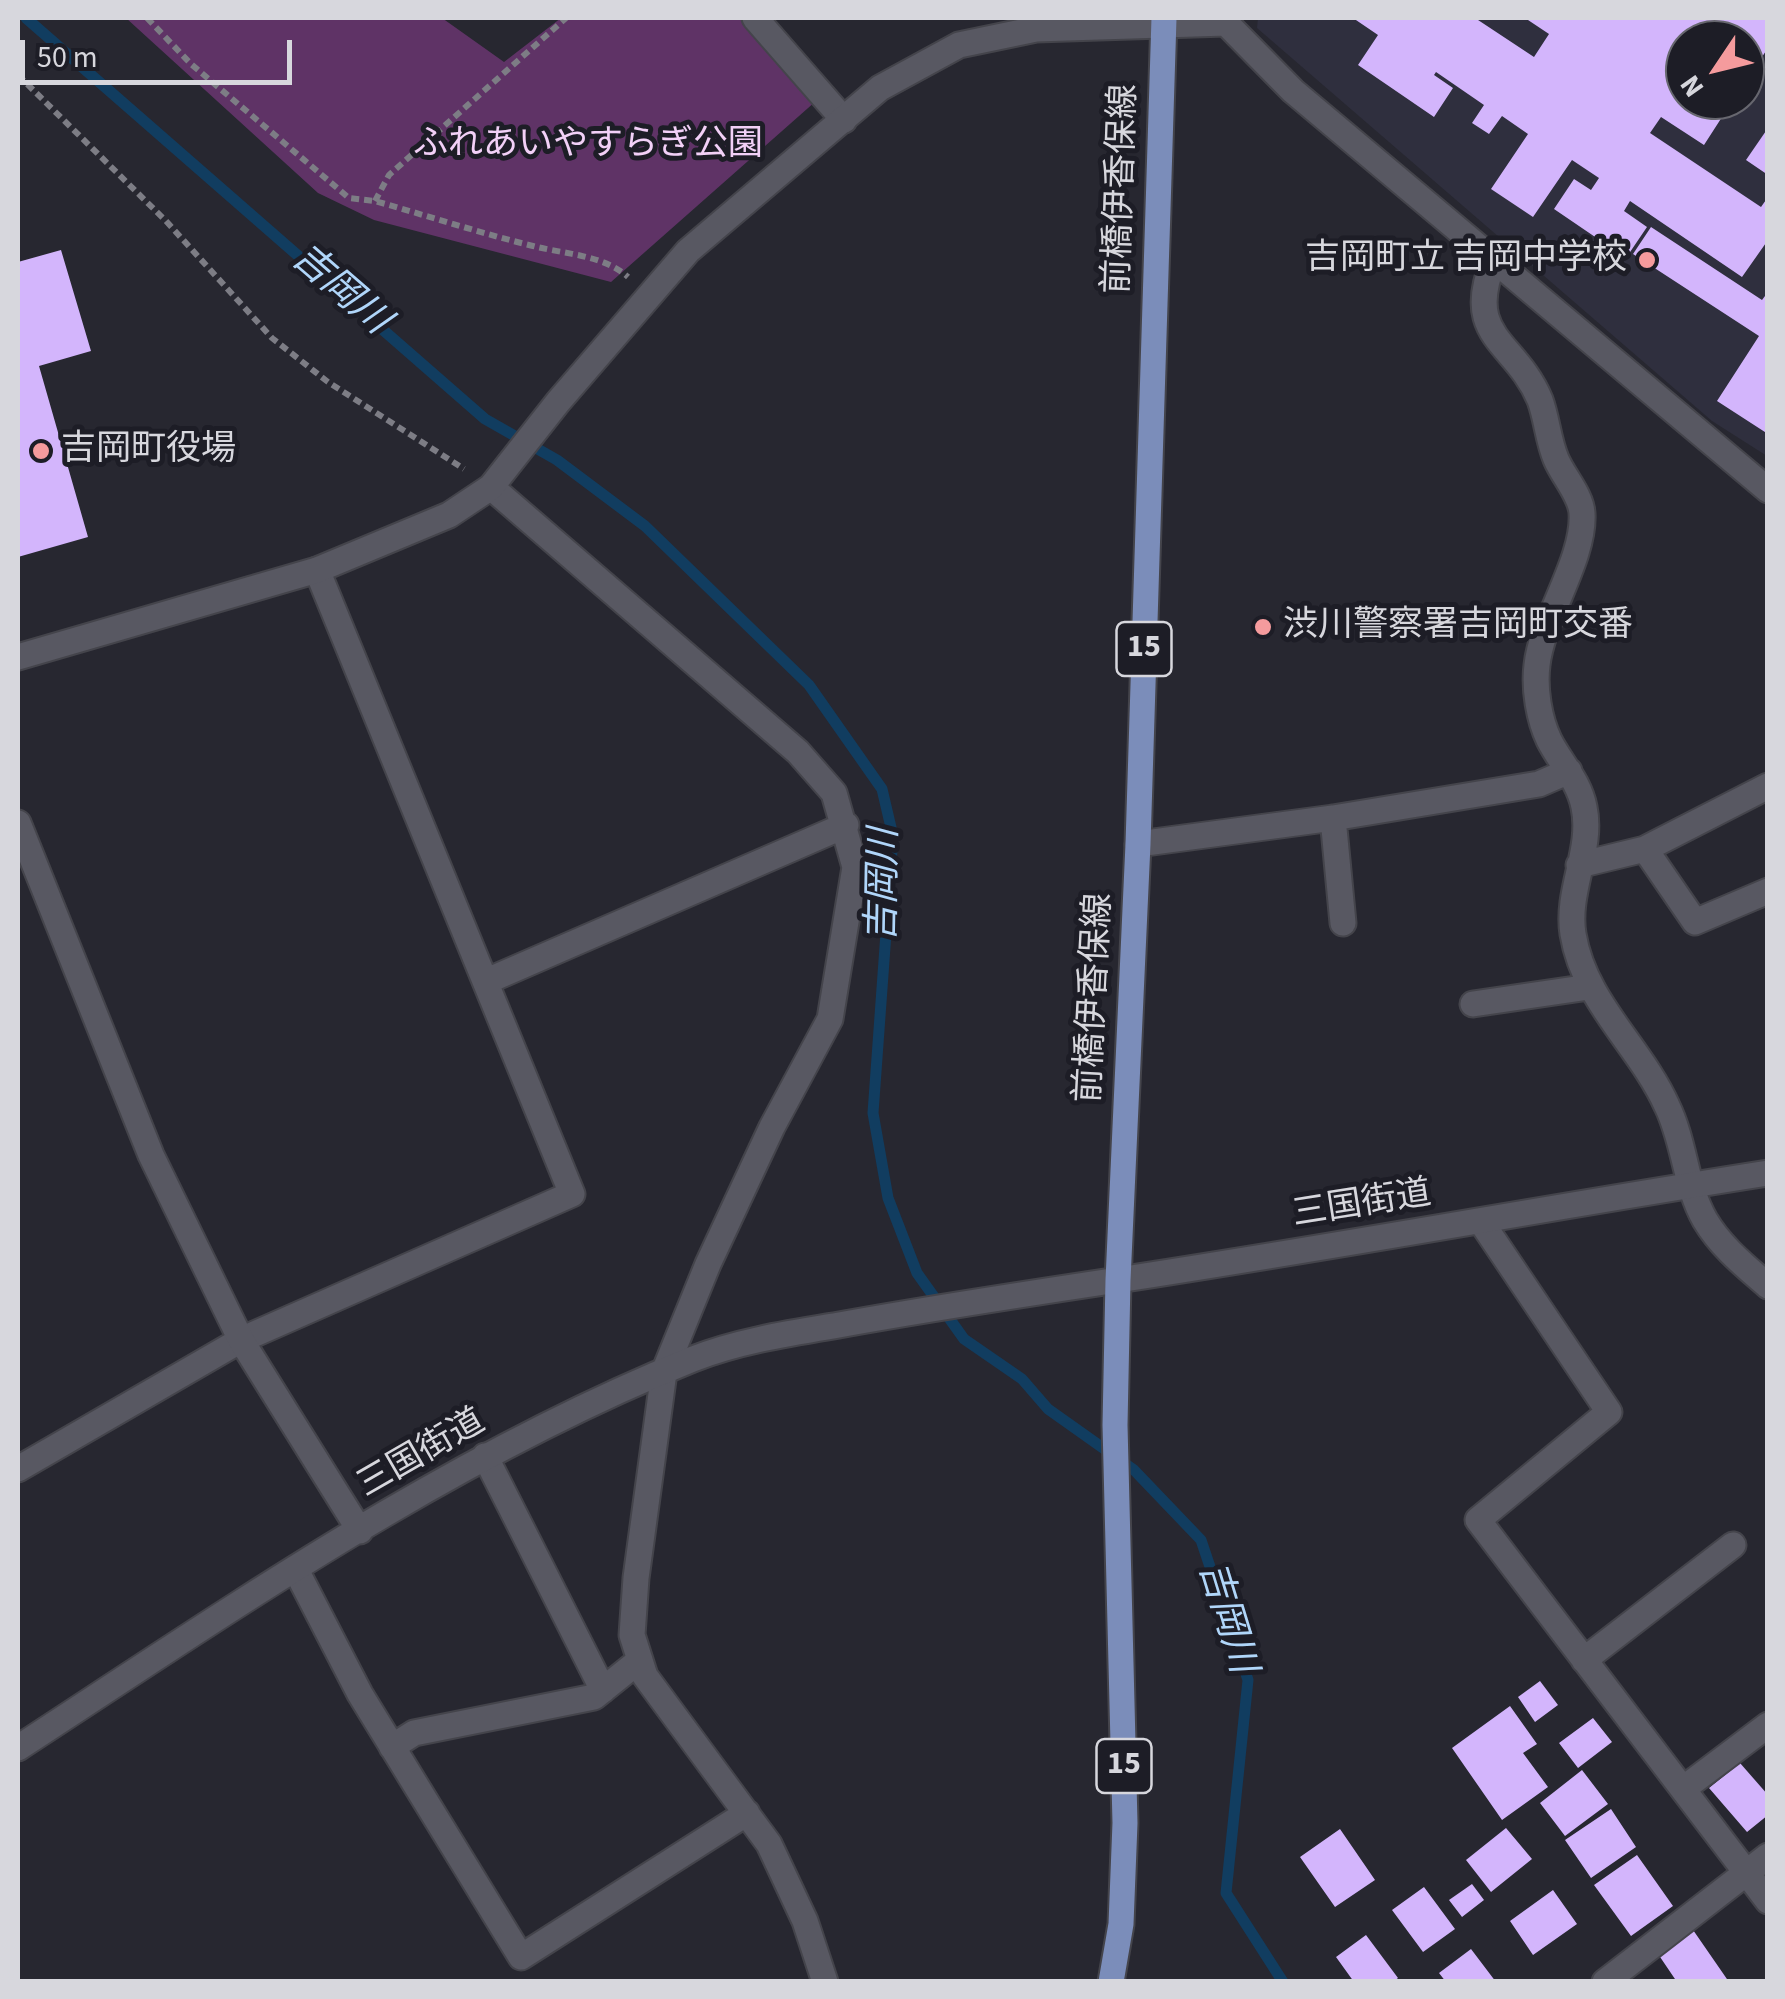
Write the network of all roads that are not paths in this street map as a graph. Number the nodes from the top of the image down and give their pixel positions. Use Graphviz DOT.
graph roads {
  1 [pos="754,18"];
  2 [pos="1228,20"];
  3 [pos="1164,21"];
  4 [pos="844,120"];
  5 [pos="1494,260"];
  6 [pos="497,479"];
  7 [pos="1768,490"];
  8 [pos="318,570"];
  9 [pos="18,656"];
  10 [pos="1569,771"];
  11 [pos="1768,786"];
  12 [pos="1333,818"];
  13 [pos="18,823"];
  14 [pos="846,826"];
  15 [pos="1138,844"];
  16 [pos="1645,850"];
  17 [pos="1579,865"];
  18 [pos="1768,891"];
  19 [pos="1343,923"];
  20 [pos="487,981"];
  21 [pos="1589,987"];
  22 [pos="1473,1004"];
  23 [pos="1768,1173"];
  24 [pos="1690,1186"];
  25 [pos="1482,1223"];
  26 [pos="1118,1280"];
  27 [pos="1768,1286"];
  28 [pos="241,1340"];
  29 [pos="664,1372"];
  30 [pos="485,1456"];
  31 [pos="18,1469"];
  32 [pos="360,1532"];
  33 [pos="1733,1545"];
  34 [pos="296,1570"];
  35 [pos="640,1660"];
  36 [pos="1584,1660"];
  37 [pos="603,1690"];
  38 [pos="1768,1725"];
  39 [pos="18,1746"];
  40 [pos="392,1747"];
  41 [pos="1682,1789"];
  42 [pos="747,1813"];
  43 [pos="1768,1856"];
  44 [pos="1746,1872"];
  45 [pos="1768,1901"];
  46 [pos="825,1982"];
  47 [pos="1111,1982"];
  48 [pos="1605,1982"];
  1 -- 4 [label="street"];
  2 -- 3 [label="street"];
  2 -- 5 [label="street"];
  3 -- 4 [label="street"];
  3 -- 15 [label="main road, 前橋伊香保線 / 15"];
  4 -- 6 [label="street"];
  5 -- 7 [label="street"];
  5 -- 10 [label="street"];
  6 -- 8 [label="street"];
  6 -- 14 [label="street"];
  8 -- 9 [label="street"];
  8 -- 20 [label="street"];
  10 -- 12 [label="street"];
  10 -- 17 [label="street"];
  11 -- 16 [label="street"];
  12 -- 15 [label="street"];
  12 -- 19 [label="street"];
  13 -- 28 [label="street"];
  14 -- 20 [label="street"];
  14 -- 29 [label="street"];
  15 -- 26 [label="main road, 前橋伊香保線 / 15"];
  16 -- 17 [label="street"];
  16 -- 18 [label="street"];
  17 -- 21 [label="street"];
  20 -- 28 [label="street"];
  21 -- 22 [label="street"];
  21 -- 24 [label="street"];
  23 -- 24 [label="street, 三国街道"];
  24 -- 25 [label="street, 三国街道"];
  24 -- 27 [label="street"];
  25 -- 26 [label="street, 三国街道"];
  25 -- 36 [label="street"];
  26 -- 29 [label="street, 三国街道"];
  26 -- 47 [label="main road, 前橋伊香保線 / 15"];
  28 -- 31 [label="street"];
  28 -- 32 [label="street"];
  29 -- 30 [label="street, 三国街道"];
  29 -- 35 [label="street"];
  30 -- 32 [label="street, 三国街道"];
  30 -- 37 [label="street"];
  32 -- 34 [label="street, 三国街道"];
  33 -- 36 [label="street"];
  34 -- 39 [label="street, 三国街道"];
  34 -- 40 [label="street"];
  35 -- 37 [label="street"];
  35 -- 42 [label="street"];
  36 -- 41 [label="street"];
  37 -- 40 [label="street"];
  38 -- 41 [label="street"];
  40 -- 42 [label="street"];
  41 -- 44 [label="street"];
  42 -- 46 [label="street"];
  43 -- 44 [label="street"];
  44 -- 45 [label="street"];
  44 -- 48 [label="street"];
}
